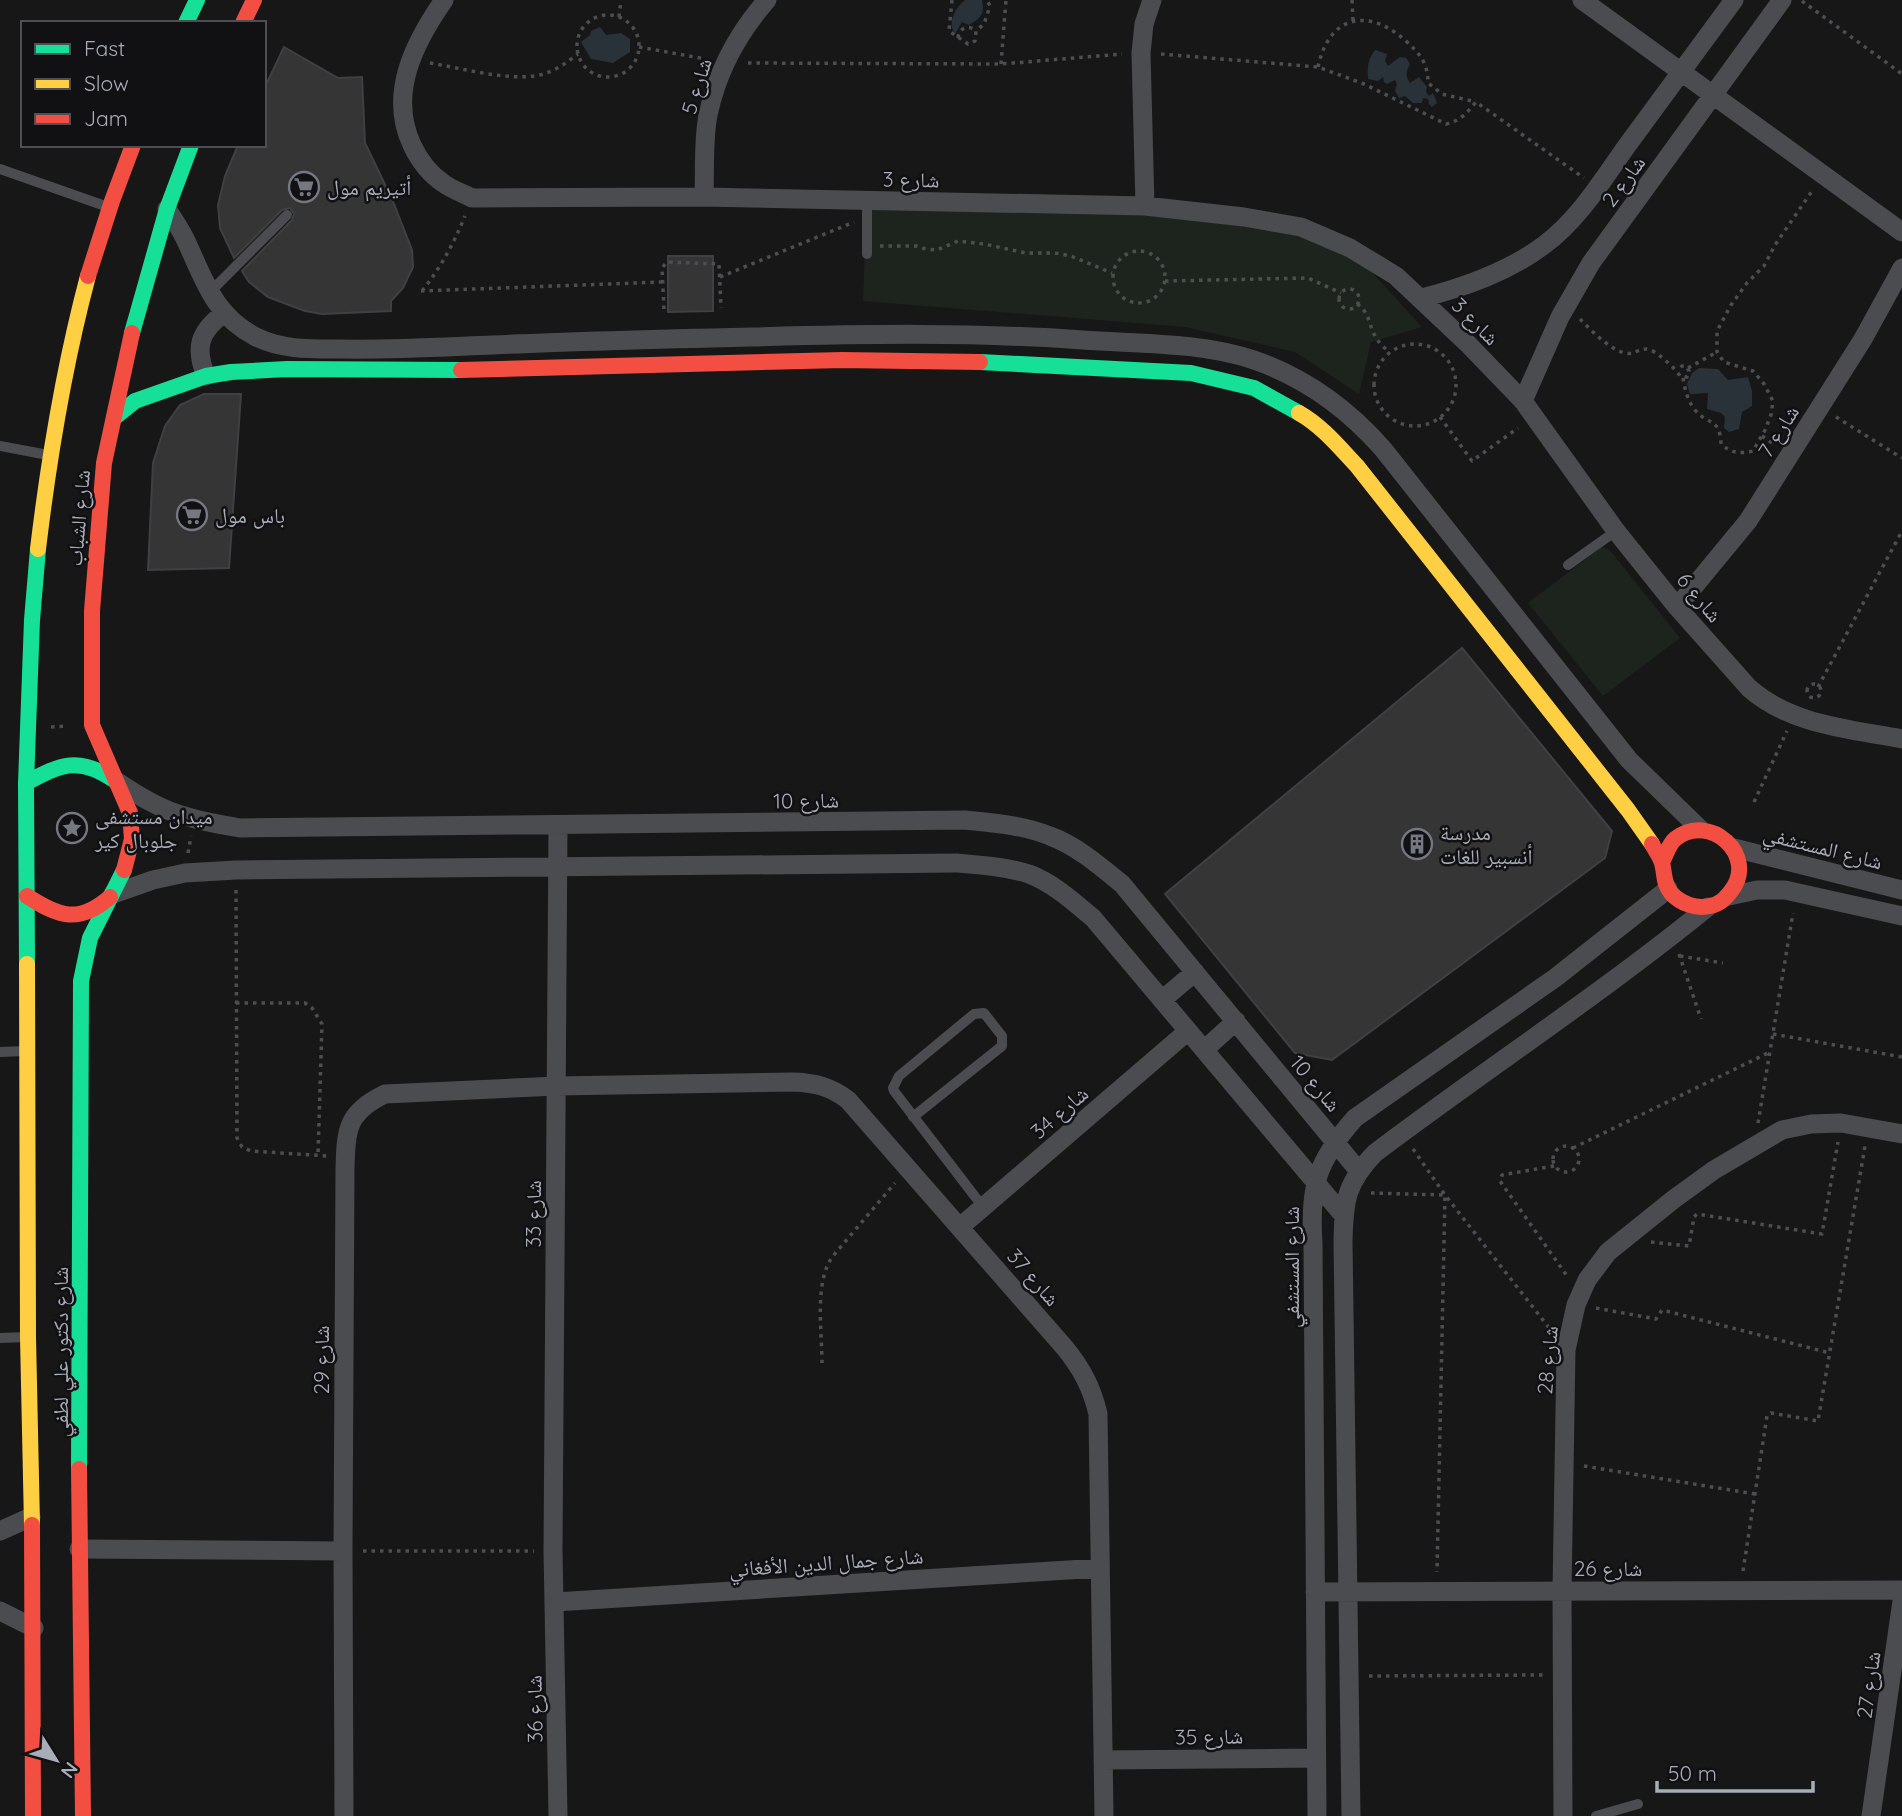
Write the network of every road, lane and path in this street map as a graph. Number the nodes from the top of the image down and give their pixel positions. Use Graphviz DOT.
graph roads {
  1 [pos="197,0"];
  2 [pos="254,0"];
  3 [pos="444,0"];
  4 [pos="621,0"];
  5 [pos="767,0"];
  6 [pos="952,0"];
  7 [pos="987,0"];
  8 [pos="1006,0"];
  9 [pos="1152,0"];
  10 [pos="1352,0"];
  11 [pos="1582,0"];
  12 [pos="1734,0"];
  13 [pos="1782,0"];
  14 [pos="1801,0"];
  15 [pos="620,17"];
  16 [pos="188,21"];
  17 [pos="244,21"];
  18 [pos="1353,21"];
  19 [pos="976,31"];
  20 [pos="958,38"];
  21 [pos="639,47"];
  22 [pos="1141,53"];
  23 [pos="578,54"];
  24 [pos="410,60"];
  25 [pos="726,62"];
  26 [pos="1001,64"];
  27 [pos="1318,67"];
  28 [pos="1681,72"];
  29 [pos="1902,74"];
  30 [pos="1713,95"];
  31 [pos="1476,102"];
  32 [pos="132,147"];
  33 [pos="190,147"];
  34 [pos="0,169"];
  35 [pos="1823,174"];
  36 [pos="1597,187"];
  37 [pos="704,197"];
  38 [pos="472,198"];
  39 [pos="1145,206"];
  40 [pos="108,207"];
  41 [pos="867,208"];
  42 [pos="167,209"];
  43 [pos="287,215"];
  44 [pos="1902,232"];
  45 [pos="867,250"];
  46 [pos="1902,268"];
  47 [pos="1112,274"];
  48 [pos="720,277"];
  49 [pos="1165,281"];
  50 [pos="662,282"];
  51 [pos="210,292"];
  52 [pos="1341,293"];
  53 [pos="1422,298"];
  54 [pos="1357,304"];
  55 [pos="1566,306"];
  56 [pos="721,308"];
  57 [pos="664,309"];
  58 [pos="224,313"];
  59 [pos="842,335"];
  60 [pos="350,349"];
  61 [pos="1390,352"];
  62 [pos="1717,352"];
  63 [pos="842,360"];
  64 [pos="1688,368"];
  65 [pos="1678,370"];
  66 [pos="350,371"];
  67 [pos="206,376"];
  68 [pos="1683,378"];
  69 [pos="1820,407"];
  70 [pos="1529,409"];
  71 [pos="1440,417"];
  72 [pos="114,418"];
  73 [pos="0,446"];
  74 [pos="50,455"];
  75 [pos="1902,458"];
  76 [pos="1616,530"];
  77 [pos="1902,531"];
  78 [pos="1568,565"];
  79 [pos="1677,607"];
  80 [pos="1818,687"];
  81 [pos="1794,716"];
  82 [pos="92,724"];
  83 [pos="28,728"];
  84 [pos="1902,739"];
  85 [pos="114,780"];
  86 [pos="26,783"];
  87 [pos="1754,802"];
  88 [pos="194,821"];
  89 [pos="558,826"];
  90 [pos="1700,829"];
  91 [pos="1734,848"];
  92 [pos="1662,862"];
  93 [pos="558,867"];
  94 [pos="236,870"];
  95 [pos="185,873"];
  96 [pos="1668,889"];
  97 [pos="1902,890"];
  98 [pos="1796,892"];
  99 [pos="113,894"];
  100 [pos="1729,895"];
  101 [pos="27,896"];
  102 [pos="1708,907"];
  103 [pos="1902,916"];
  104 [pos="1673,935"];
  105 [pos="1680,956"];
  106 [pos="1723,963"];
  107 [pos="1195,972"];
  108 [pos="1162,1000"];
  109 [pos="236,1003"];
  110 [pos="1701,1019"];
  111 [pos="1236,1021"];
  112 [pos="1188,1031"];
  113 [pos="1773,1034"];
  114 [pos="1204,1050"];
  115 [pos="29,1051"];
  116 [pos="0,1052"];
  117 [pos="1770,1052"];
  118 [pos="1902,1057"];
  119 [pos="557,1086"];
  120 [pos="914,1117"];
  121 [pos="1842,1123"];
  122 [pos="1868,1128"];
  123 [pos="1402,1133"];
  124 [pos="1902,1134"];
  125 [pos="1335,1141"];
  126 [pos="1754,1146"];
  127 [pos="1573,1148"];
  128 [pos="317,1155"];
  129 [pos="346,1157"];
  130 [pos="1554,1166"];
  131 [pos="908,1168"];
  132 [pos="1358,1170"];
  133 [pos="1316,1182"];
  134 [pos="1348,1192"];
  135 [pos="1444,1195"];
  136 [pos="983,1207"];
  137 [pos="1344,1216"];
  138 [pos="960,1227"];
  139 [pos="1625,1238"];
  140 [pos="1578,1300"];
  141 [pos="28,1337"];
  142 [pos="0,1338"];
  143 [pos="1566,1350"];
  144 [pos="1830,1353"];
  145 [pos="822,1363"];
  146 [pos="1564,1463"];
  147 [pos="1755,1494"];
  148 [pos="31,1517"];
  149 [pos="0,1531"];
  150 [pos="79,1549"];
  151 [pos="342,1551"];
  152 [pos="553,1551"];
  153 [pos="1100,1568"];
  154 [pos="1902,1590"];
  155 [pos="1562,1591"];
  156 [pos="1741,1591"];
  157 [pos="1315,1592"];
  158 [pos="1350,1592"];
  159 [pos="1436,1592"];
  160 [pos="1902,1601"];
  161 [pos="555,1602"];
  162 [pos="0,1611"];
  163 [pos="34,1628"];
  164 [pos="1563,1675"];
  165 [pos="1350,1677"];
  166 [pos="1316,1758"];
  167 [pos="1103,1760"];
  168 [pos="1638,1804"];
  169 [pos="33,1816"];
  170 [pos="83,1816"];
  171 [pos="344,1816"];
  172 [pos="558,1816"];
  173 [pos="1104,1816"];
  174 [pos="1317,1816"];
  175 [pos="1351,1816"];
  176 [pos="1563,1816"];
  177 [pos="1596,1816"];
  178 [pos="1871,1816"];
  1 -- 16 [label="street"];
  2 -- 17 [label="street"];
  3 -- 24 [label="street, شارع 3"];
  4 -- 15 [label="path"];
  5 -- 25 [label="street, شارع 5"];
  6 -- 20 [label="path"];
  7 -- 19 [label="path"];
  8 -- 26 [label="path"];
  9 -- 22 [label="street"];
  10 -- 18 [label="path"];
  11 -- 28 [label="street"];
  12 -- 28 [label="street, شارع 2"];
  13 -- 30 [label="street, شارع 2"];
  14 -- 29 [label="path"];
  15 -- 21 [label="path"];
  15 -- 23 [label="path"];
  18 -- 27 [label="path"];
  18 -- 31 [label="path"];
  19 -- 20 [label="path"];
  19 -- 20 [label="path"];
  21 -- 23 [label="path"];
  21 -- 25 [label="path"];
  22 -- 26 [label="path"];
  22 -- 27 [label="path"];
  22 -- 39 [label="street"];
  23 -- 24 [label="path"];
  24 -- 38 [label="street, شارع 3"];
  25 -- 26 [label="path"];
  25 -- 37 [label="street, شارع 5"];
  27 -- 31 [label="path"];
  28 -- 30 [label="street"];
  28 -- 36 [label="street, شارع 2"];
  30 -- 35 [label="street"];
  30 -- 55 [label="street, شارع 2"];
  31 -- 36 [label="path"];
  32 -- 40 [label="street, شارع الشباب"];
  33 -- 42 [label="street, شارع الشباب"];
  34 -- 40 [label="lane"];
  35 -- 44 [label="street"];
  35 -- 62 [label="path"];
  36 -- 53 [label="street, شارع 2"];
  37 -- 38 [label="street, شارع 3"];
  37 -- 41 [label="street, شارع 3"];
  38 -- 50 [label="path"];
  39 -- 41 [label="street, شارع 3"];
  39 -- 53 [label="street, شارع 3"];
  40 -- 74 [label="street, شارع الشباب"];
  41 -- 45 [label="lane"];
  41 -- 48 [label="path"];
  42 -- 51 [label="street"];
  42 -- 72 [label="street, شارع الشباب"];
  43 -- 51 [label="lane"];
  45 -- 47 [label="path"];
  46 -- 69 [label="street, شارع 7"];
  47 -- 49 [label="path"];
  47 -- 49 [label="path"];
  48 -- 50 [label="path"];
  48 -- 56 [label="path"];
  49 -- 52 [label="path"];
  50 -- 57 [label="path"];
  51 -- 58 [label="street"];
  52 -- 54 [label="path"];
  52 -- 54 [label="path"];
  53 -- 70 [label="street, شارع 3"];
  54 -- 61 [label="path"];
  55 -- 65 [label="path"];
  55 -- 70 [label="street, شارع 2"];
  58 -- 60 [label="street"];
  58 -- 67 [label="street"];
  59 -- 60 [label="street"];
  59 -- 63 [label="street"];
  59 -- 90 [label="street"];
  60 -- 66 [label="street"];
  61 -- 71 [label="path"];
  61 -- 71 [label="path"];
  62 -- 64 [label="path"];
  62 -- 68 [label="path"];
  63 -- 66 [label="street"];
  63 -- 92 [label="street"];
  64 -- 65 [label="path"];
  64 -- 68 [label="path"];
  65 -- 68 [label="path"];
  66 -- 67 [label="street"];
  67 -- 72 [label="street"];
  69 -- 75 [label="path"];
  69 -- 79 [label="street, شارع 7"];
  70 -- 71 [label="path"];
  70 -- 76 [label="street, شارع 6"];
  72 -- 82 [label="street, شارع الشباب"];
  73 -- 74 [label="lane"];
  74 -- 83 [label="street, شارع الشباب"];
  76 -- 78 [label="lane"];
  76 -- 79 [label="street, شارع 6"];
  77 -- 80 [label="path"];
  79 -- 81 [label="street, شارع 6"];
  81 -- 84 [label="street, شارع 6"];
  81 -- 87 [label="path"];
  82 -- 83 [label="path"];
  82 -- 85 [label="street, شارع الشباب"];
  83 -- 86 [label="street, شارع الشباب"];
  85 -- 86 [label="street"];
  85 -- 88 [label="street, شارع 10"];
  85 -- 99 [label="street, شارع الشباب"];
  86 -- 101 [label="street, شارع الشباب"];
  88 -- 89 [label="street, شارع 10"];
  88 -- 95 [label="path"];
  89 -- 93 [label="street, شارع 33"];
  89 -- 107 [label="street, شارع 10"];
  90 -- 91 [label="street"];
  90 -- 92 [label="street"];
  91 -- 97 [label="street, شارع المستشفي"];
  91 -- 100 [label="street"];
  92 -- 96 [label="street"];
  93 -- 94 [label="street"];
  93 -- 108 [label="street"];
  93 -- 119 [label="street, شارع 33"];
  94 -- 95 [label="street"];
  94 -- 109 [label="path"];
  95 -- 99 [label="street"];
  96 -- 102 [label="street"];
  96 -- 125 [label="street, شارع المستشفي"];
  98 -- 100 [label="street"];
  98 -- 103 [label="street"];
  98 -- 113 [label="path"];
  99 -- 101 [label="street"];
  99 -- 150 [label="street, شارع دكتور علي لطفي"];
  100 -- 102 [label="street"];
  101 -- 115 [label="street, شارع دكتور علي لطفي"];
  102 -- 104 [label="street"];
  104 -- 105 [label="path"];
  104 -- 123 [label="street"];
  105 -- 106 [label="path"];
  105 -- 110 [label="path"];
  107 -- 108 [label="street"];
  107 -- 111 [label="street, شارع 10"];
  108 -- 112 [label="street"];
  109 -- 128 [label="path"];
  109 -- 128 [label="path"];
  111 -- 114 [label="street"];
  111 -- 125 [label="street, شارع 10"];
  112 -- 114 [label="street"];
  112 -- 136 [label="street, شارع 34"];
  113 -- 117 [label="path"];
  113 -- 118 [label="path"];
  114 -- 133 [label="street"];
  115 -- 116 [label="lane"];
  115 -- 141 [label="street, شارع دكتور علي لطفي"];
  117 -- 126 [label="path"];
  117 -- 127 [label="path"];
  119 -- 129 [label="street, شارع 29"];
  119 -- 131 [label="street, شارع 37"];
  119 -- 152 [label="street, شارع 33"];
  120 -- 120 [label="lane"];
  120 -- 136 [label="lane"];
  121 -- 122 [label="street, شارع 28"];
  121 -- 126 [label="street, شارع 28"];
  121 -- 139 [label="path"];
  122 -- 124 [label="street, شارع 28"];
  122 -- 144 [label="path"];
  123 -- 132 [label="street"];
  123 -- 135 [label="path"];
  125 -- 132 [label="street, شارع 10"];
  125 -- 133 [label="street, شارع المستشفي"];
  126 -- 139 [label="street, شارع 28"];
  127 -- 130 [label="path"];
  127 -- 130 [label="path"];
  128 -- 129 [label="path"];
  129 -- 151 [label="street, شارع 29"];
  130 -- 140 [label="path"];
  131 -- 138 [label="street, شارع 37"];
  131 -- 145 [label="path"];
  132 -- 134 [label="street"];
  133 -- 137 [label="street"];
  133 -- 157 [label="street, شارع المستشفي"];
  134 -- 135 [label="path"];
  134 -- 137 [label="street"];
  135 -- 143 [label="path"];
  135 -- 159 [label="path"];
  136 -- 138 [label="street, شارع 34"];
  137 -- 158 [label="street"];
  138 -- 153 [label="street, شارع 37"];
  139 -- 140 [label="street, شارع 28"];
  140 -- 143 [label="street, شارع 28"];
  140 -- 144 [label="path"];
  141 -- 142 [label="lane"];
  141 -- 148 [label="street, شارع دكتور علي لطفي"];
  143 -- 146 [label="street, شارع 28"];
  144 -- 147 [label="path"];
  146 -- 147 [label="path"];
  146 -- 155 [label="street, شارع 28"];
  147 -- 156 [label="path"];
  148 -- 149 [label="street"];
  148 -- 163 [label="street, شارع دكتور علي لطفي"];
  150 -- 151 [label="street"];
  150 -- 170 [label="street, شارع دكتور علي لطفي"];
  151 -- 152 [label="path"];
  151 -- 171 [label="street, شارع 29"];
  152 -- 161 [label="street, شارع 33"];
  153 -- 161 [label="street, شارع جمال الدين الأفغاني"];
  153 -- 167 [label="street, شارع 37"];
  154 -- 156 [label="street, شارع 26"];
  155 -- 156 [label="street, شارع 26"];
  155 -- 159 [label="street, شارع 26"];
  155 -- 164 [label="street, شارع 28"];
  157 -- 158 [label="street, شارع 26"];
  157 -- 166 [label="street, شارع المستشفي"];
  158 -- 159 [label="street, شارع 26"];
  158 -- 165 [label="street"];
  160 -- 178 [label="street, شارع 27"];
  161 -- 172 [label="street, شارع 36"];
  162 -- 163 [label="street"];
  163 -- 169 [label="street, شارع دكتور علي لطفي"];
  164 -- 165 [label="path"];
  164 -- 176 [label="street, شارع 28"];
  165 -- 175 [label="street"];
  166 -- 167 [label="street, شارع 35"];
  166 -- 174 [label="street, شارع المستشفي"];
  167 -- 173 [label="street, شارع 37"];
  168 -- 177 [label="lane"];
}
